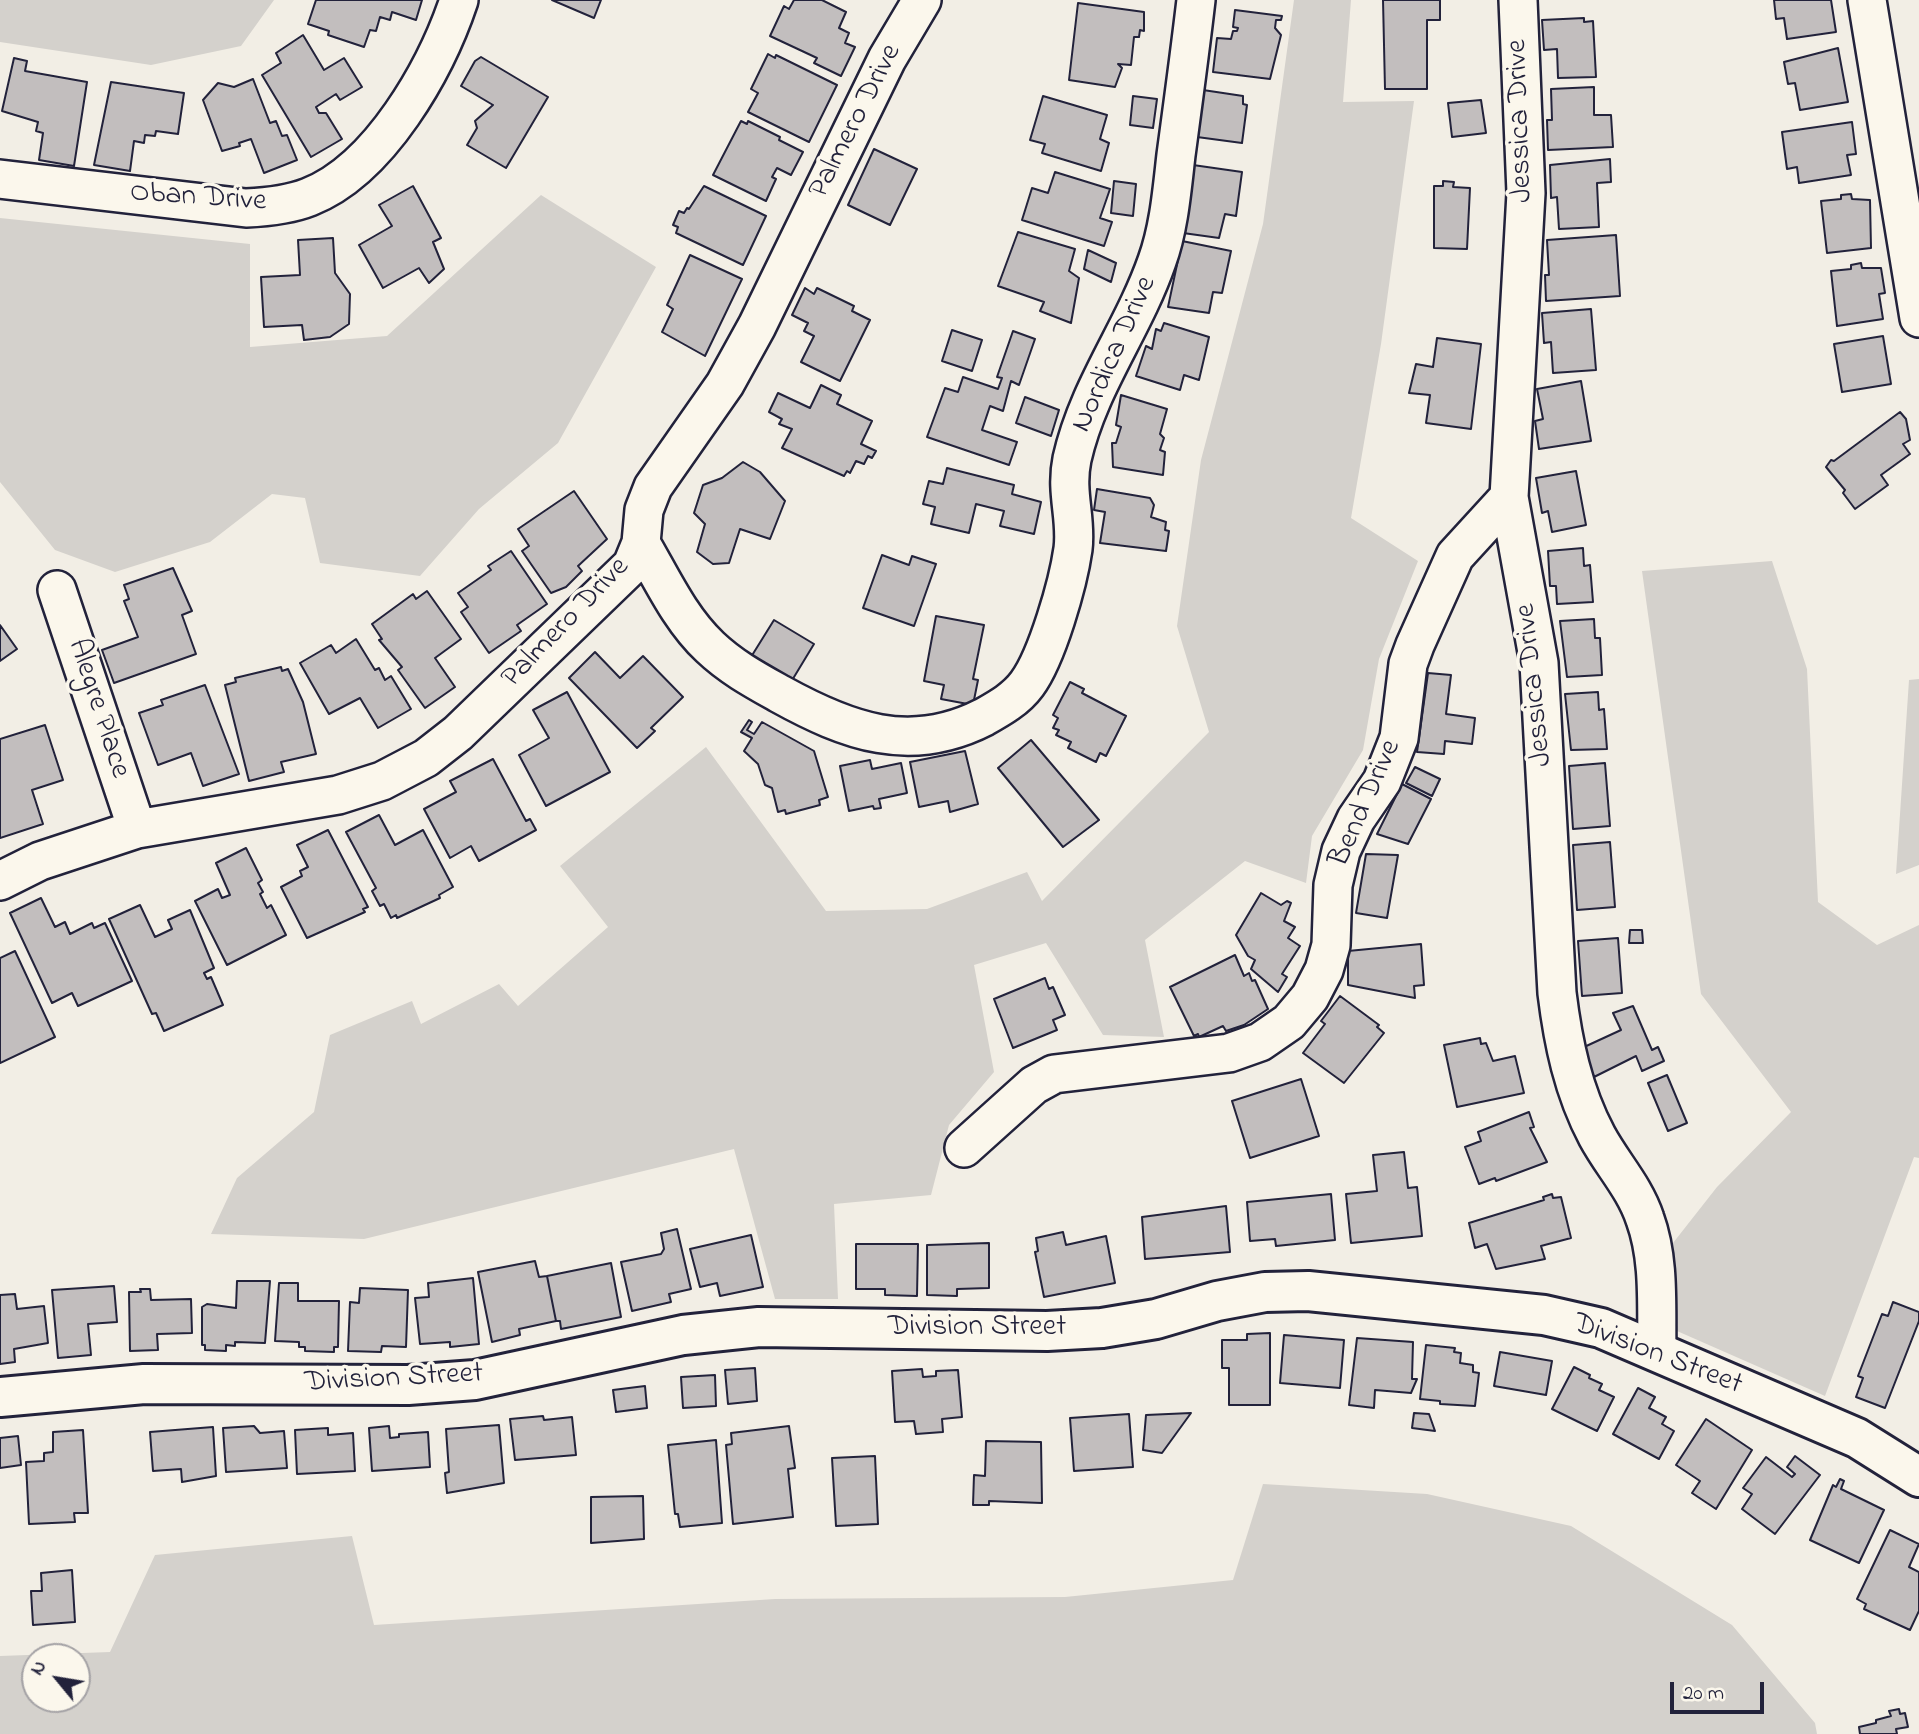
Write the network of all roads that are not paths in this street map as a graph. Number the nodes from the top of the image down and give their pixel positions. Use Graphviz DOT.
graph roads {
  1 [pos="459,0"];
  2 [pos="922,0"];
  3 [pos="1196,0"];
  4 [pos="1518,0"];
  5 [pos="1867,0"];
  6 [pos="0,179"];
  7 [pos="1919,318"];
  8 [pos="1509,497"];
  9 [pos="641,543"];
  10 [pos="57,590"];
  11 [pos="137,829"];
  12 [pos="0,881"];
  13 [pos="964,1148"];
  14 [pos="1657,1351"];
  15 [pos="0,1397"];
  16 [pos="1919,1477"];
  1 -- 6 [label="street, Oban Drive"];
  2 -- 9 [label="street, Palmero Drive"];
  3 -- 9 [label="street, Nordica Drive"];
  4 -- 8 [label="street, Jessica Drive"];
  5 -- 7 [label="street"];
  8 -- 13 [label="street, Bend Drive"];
  8 -- 14 [label="street, Jessica Drive"];
  9 -- 11 [label="street, Palmero Drive"];
  10 -- 11 [label="street, Alegre Place"];
  11 -- 12 [label="street, Palmero Drive"];
  14 -- 15 [label="street, Division Street"];
  14 -- 16 [label="street, Division Street"];
}
